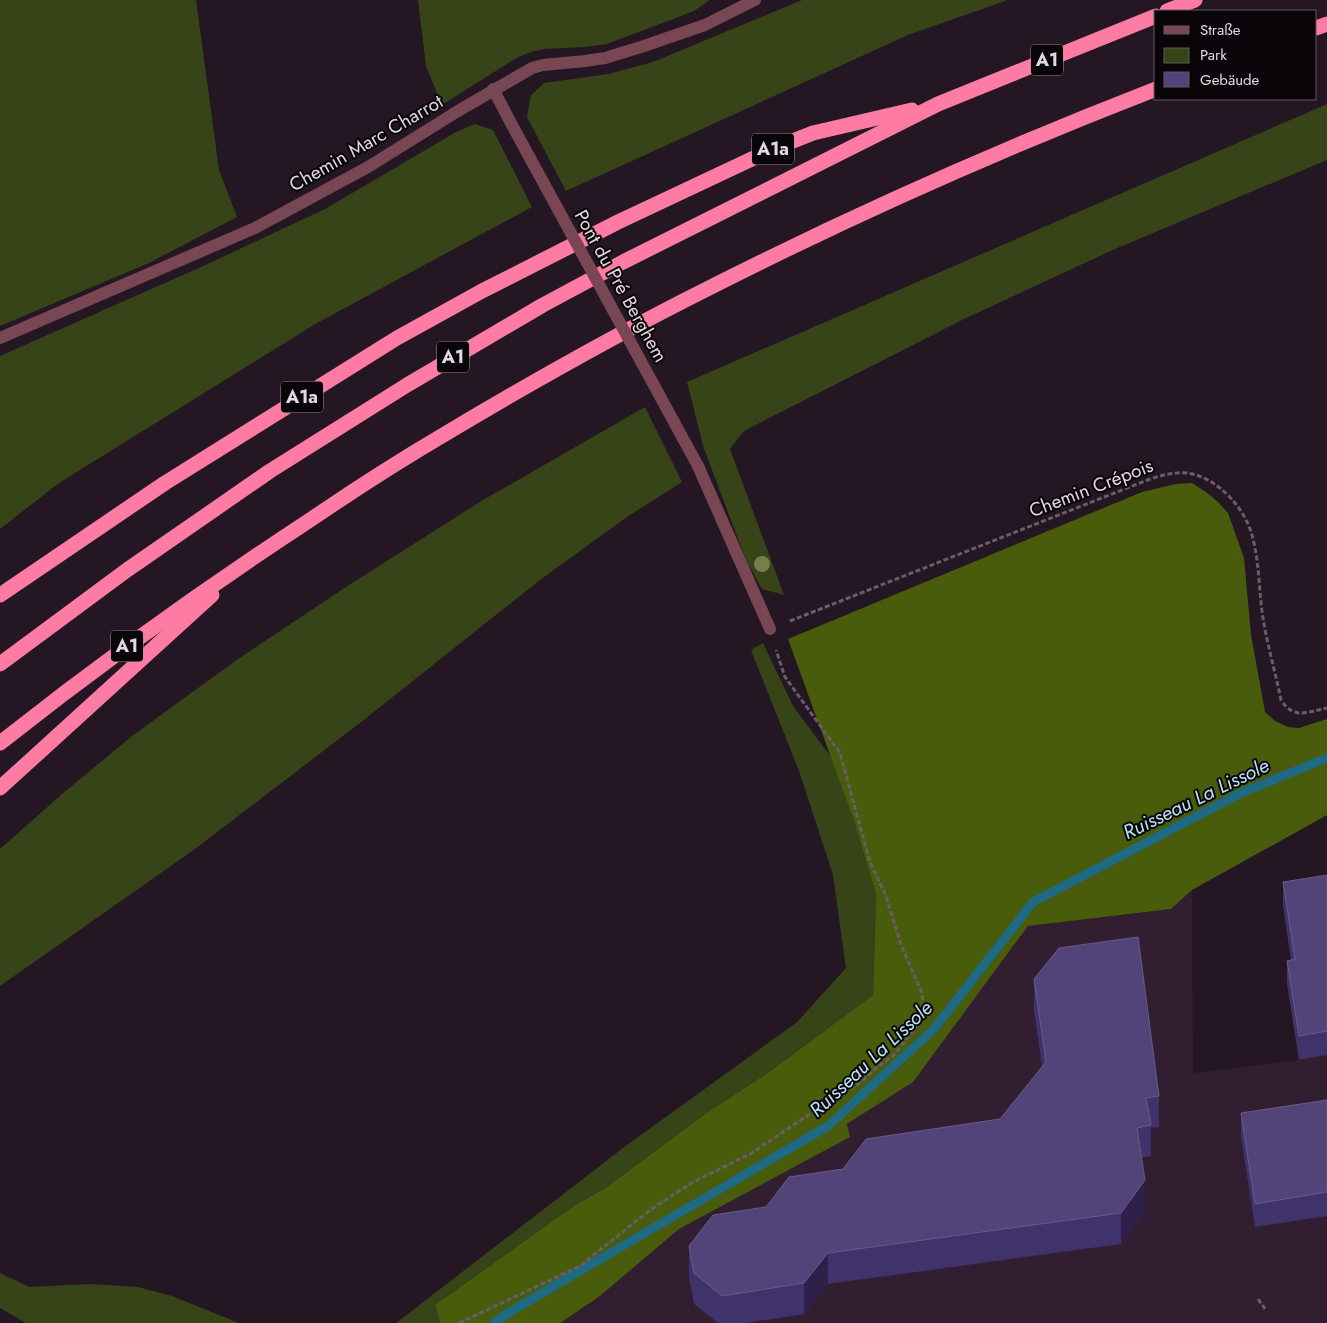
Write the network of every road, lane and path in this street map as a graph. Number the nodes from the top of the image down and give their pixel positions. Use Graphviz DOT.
graph roads {
  1 [pos="755,0"];
  2 [pos="1195,0"];
  3 [pos="1170,10"];
  4 [pos="1154,17"];
  5 [pos="493,89"];
  6 [pos="1154,89"];
  7 [pos="938,104"];
  8 [pos="0,338"];
  9 [pos="257,554"];
  10 [pos="0,595"];
  11 [pos="770,629"];
  12 [pos="0,664"];
  13 [pos="1327,708"];
  14 [pos="0,743"];
  15 [pos="0,788"];
  16 [pos="1258,1300"];
  17 [pos="1265,1309"];
  18 [pos="459,1323"];
  1 -- 5 [label="street, Chemin Marc Charrot"];
  2 -- 3 [label="highway"];
  4 -- 7 [label="highway, A1"];
  5 -- 8 [label="street, Chemin Marc Charrot"];
  5 -- 11 [label="street, Pont du Pré Berghem, bridge"];
  6 -- 9 [label="highway, A1"];
  7 -- 10 [label="highway, A1a"];
  7 -- 12 [label="highway, A1"];
  9 -- 14 [label="highway, A1"];
  9 -- 15 [label="highway"];
  11 -- 13 [label="path, Chemin Crépois"];
  11 -- 18 [label="path"];
  16 -- 17 [label="path"];
}
